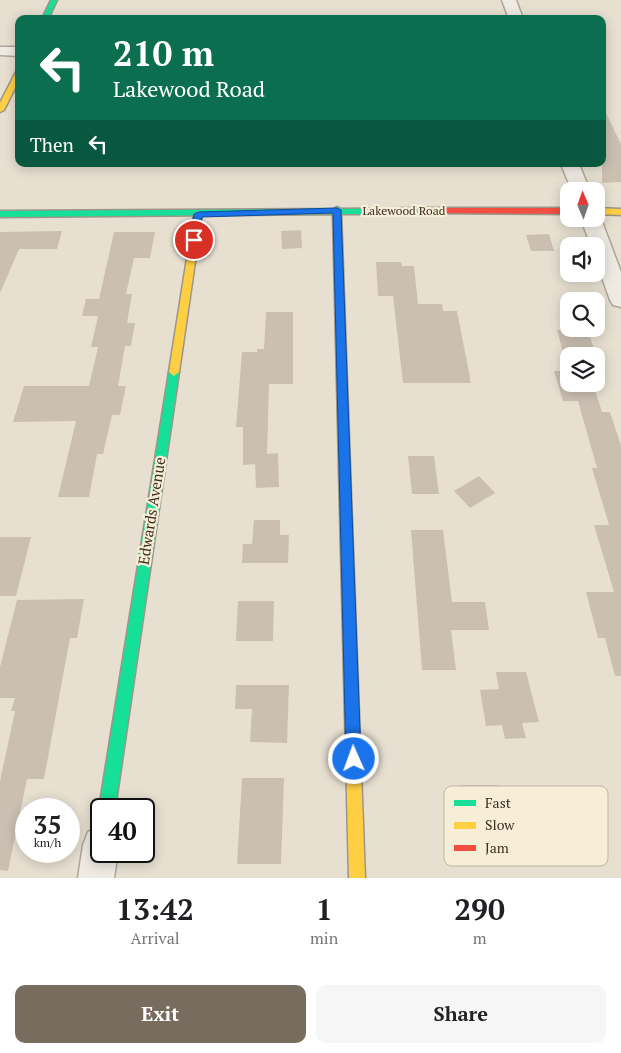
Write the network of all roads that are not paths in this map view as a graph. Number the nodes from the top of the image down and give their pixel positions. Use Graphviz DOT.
graph roads {
  1 [pos="54,0"];
  2 [pos="509,0"];
  3 [pos="47,15"];
  4 [pos="515,15"];
  5 [pos="0,52"];
  6 [pos="15,52"];
  7 [pos="15,80"];
  8 [pos="0,110"];
  9 [pos="571,167"];
  10 [pos="577,182"];
  11 [pos="337,210"];
  12 [pos="560,211"];
  13 [pos="605,212"];
  14 [pos="621,212"];
  15 [pos="0,214"];
  16 [pos="198,214"];
  17 [pos="594,228"];
  18 [pos="621,300"];
  19 [pos="109,798"];
  20 [pos="98,863"];
  21 [pos="96,878"];
  22 [pos="357,878"];
  1 -- 3 [label="street"];
  2 -- 4 [label="street"];
  5 -- 6 [label="street"];
  7 -- 8 [label="street"];
  9 -- 10 [label="street"];
  11 -- 12 [label="street, Lakewood Road"];
  11 -- 16 [label="street, Lakewood Road"];
  11 -- 22 [label="street"];
  13 -- 14 [label="street"];
  15 -- 16 [label="street, Lakewood Road"];
  16 -- 19 [label="street, Edwards Avenue"];
  17 -- 18 [label="street"];
  20 -- 21 [label="street"];
}
